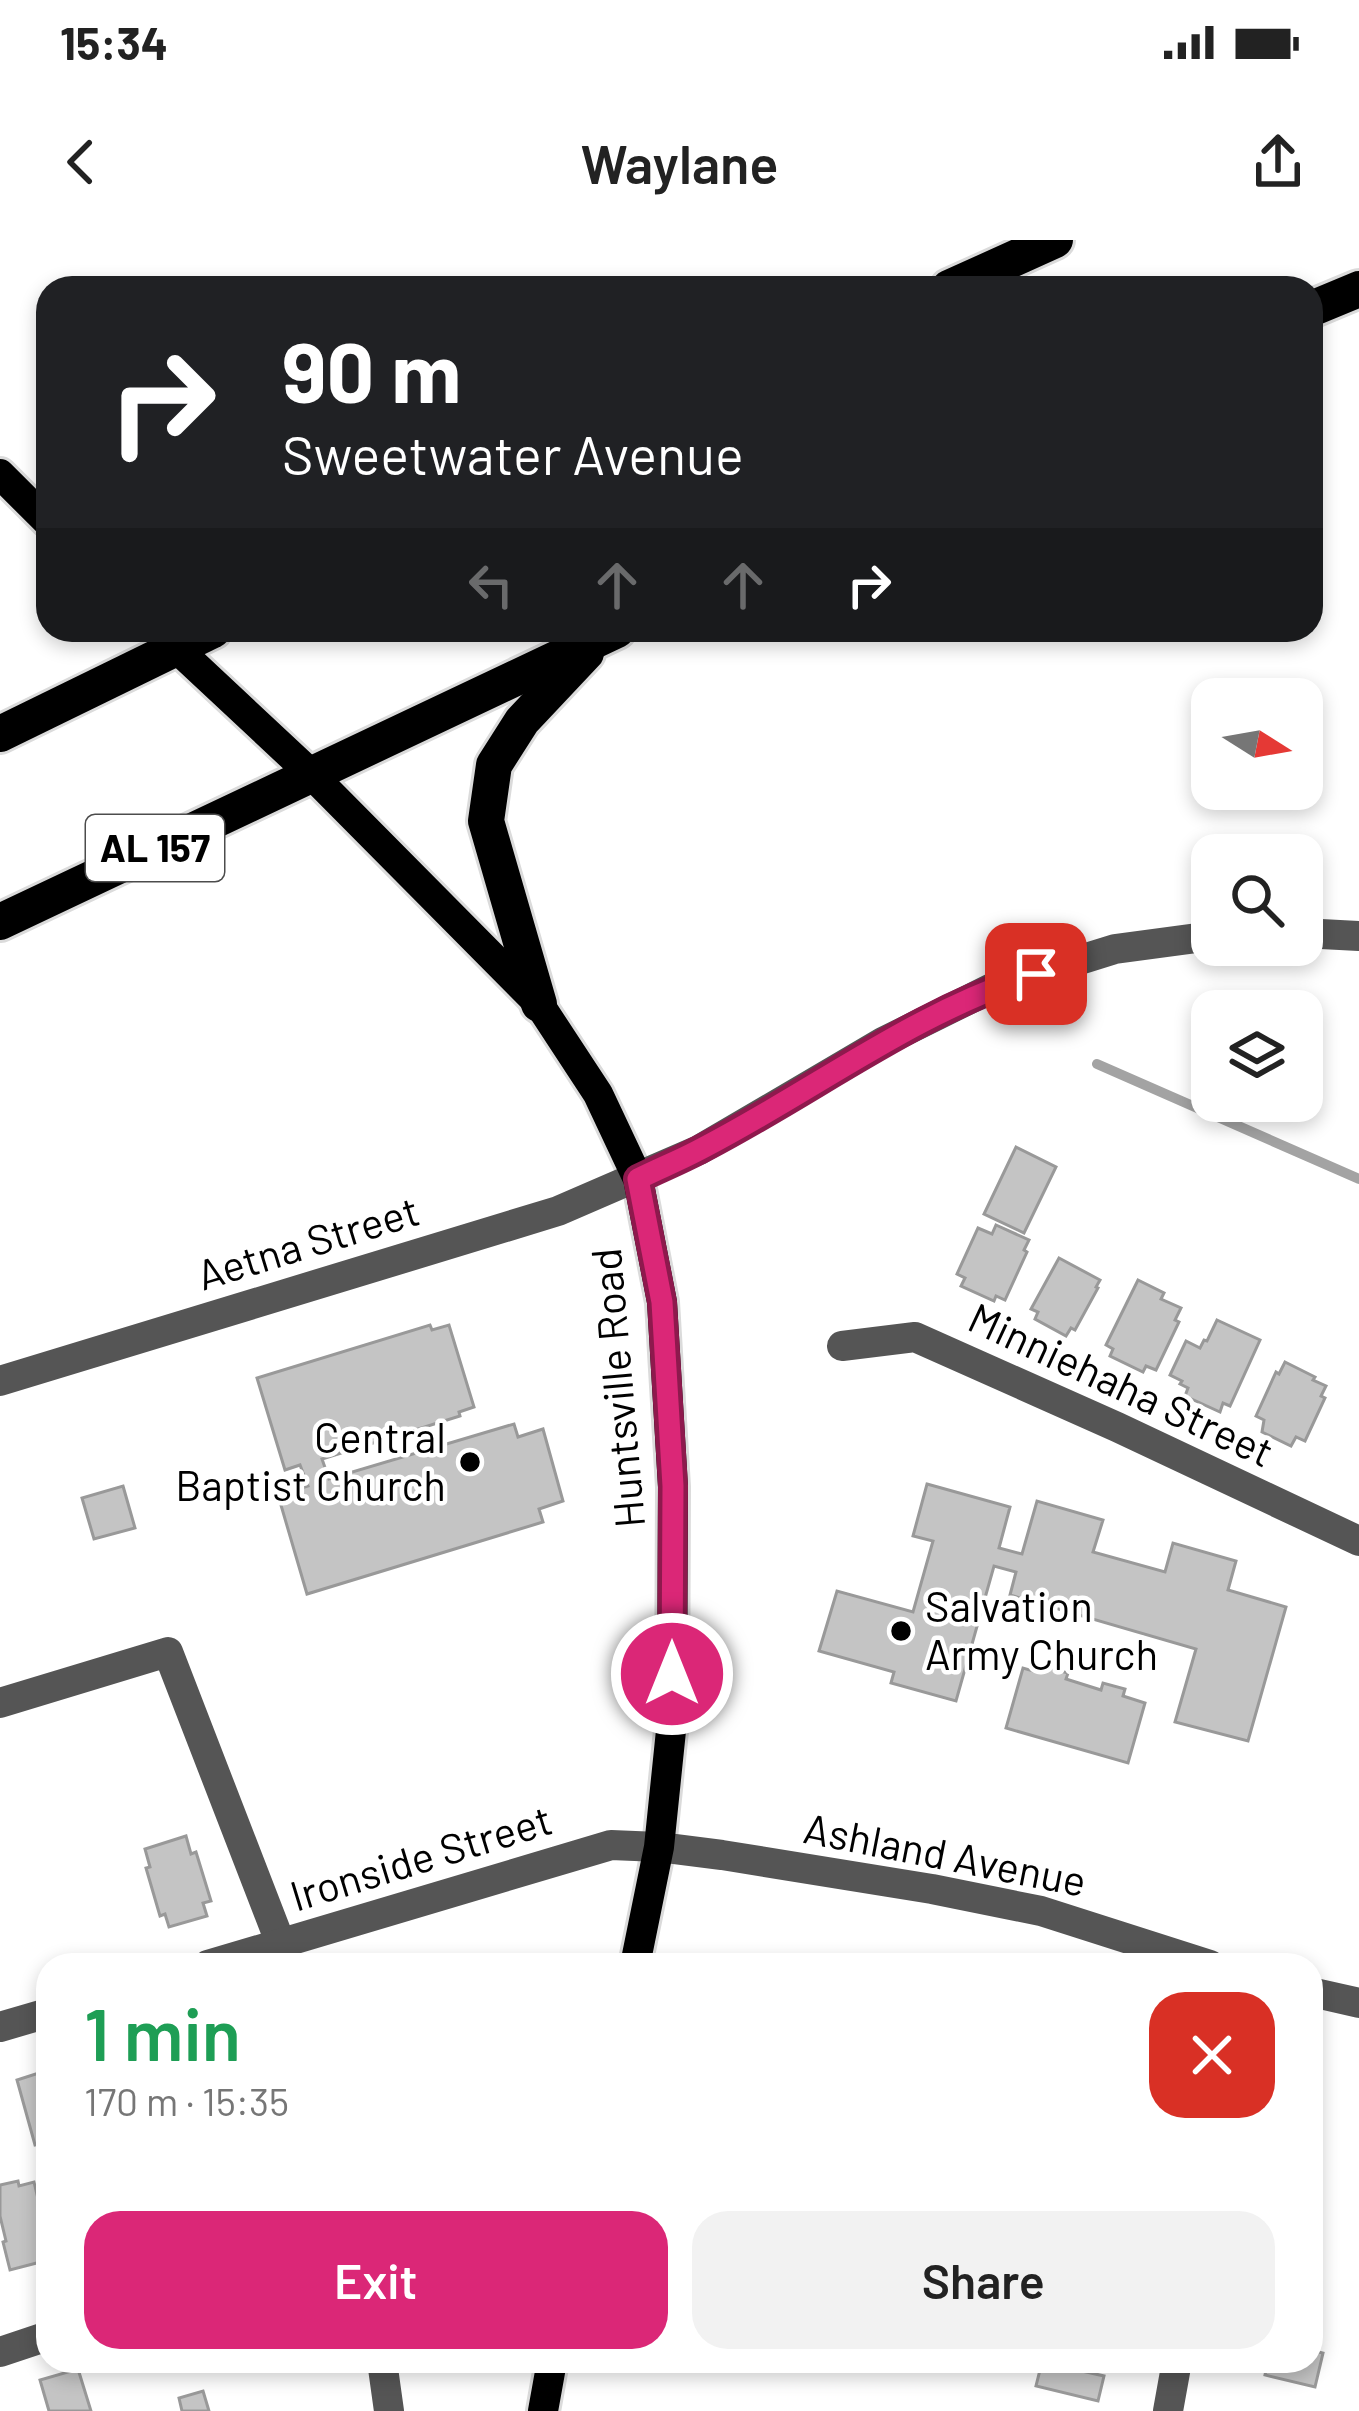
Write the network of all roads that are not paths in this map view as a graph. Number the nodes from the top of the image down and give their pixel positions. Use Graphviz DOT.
graph roads {
  1 [pos="1054,240"];
  2 [pos="976,276"];
  3 [pos="1359,289"];
  4 [pos="1323,304"];
  5 [pos="0,474"];
  6 [pos="36,510"];
  7 [pos="160,642"];
  8 [pos="168,642"];
  9 [pos="591,642"];
  10 [pos="600,642"];
  11 [pos="0,734"];
  12 [pos="311,774"];
  13 [pos="0,922"];
  14 [pos="1323,934"];
  15 [pos="1359,936"];
  16 [pos="1191,939"];
  17 [pos="539,1004"];
  18 [pos="638,1179"];
  19 [pos="842,1346"];
  20 [pos="0,1381"];
  21 [pos="1359,1541"];
  22 [pos="0,1703"];
  23 [pos="659,1847"];
  24 [pos="285,1953"];
  25 [pos="288,1953"];
  26 [pos="637,1953"];
  27 [pos="1172,1953"];
  28 [pos="1323,1994"];
  29 [pos="1359,2002"];
  30 [pos="36,2016"];
  31 [pos="0,2027"];
  32 [pos="36,2340"];
  33 [pos="0,2352"];
  34 [pos="384,2373"];
  35 [pos="550,2373"];
  36 [pos="1175,2373"];
  37 [pos="389,2411"];
  38 [pos="544,2411"];
  39 [pos="1168,2411"];
  1 -- 2 [label="highway"];
  3 -- 4 [label="highway"];
  5 -- 6 [label="main road"];
  7 -- 11 [label="highway"];
  8 -- 12 [label="main road, Huntsville Road"];
  9 -- 12 [label="highway, AL 157"];
  10 -- 17 [label="highway"];
  12 -- 13 [label="highway, AL 157"];
  12 -- 17 [label="main road, Huntsville Road"];
  14 -- 15 [label="street"];
  16 -- 18 [label="street, Aetna Street"];
  17 -- 18 [label="main road, Huntsville Road"];
  18 -- 20 [label="street, Aetna Street"];
  18 -- 23 [label="main road, Huntsville Road"];
  19 -- 21 [label="street, Minniehaha Street"];
  22 -- 24 [label="street"];
  23 -- 25 [label="street, Ironside Street"];
  23 -- 26 [label="main road, Huntsville Road"];
  23 -- 27 [label="street, Ashland Avenue"];
  28 -- 29 [label="street"];
  30 -- 31 [label="street"];
  32 -- 33 [label="street"];
  34 -- 37 [label="street"];
  35 -- 38 [label="main road"];
  36 -- 39 [label="street"];
}
